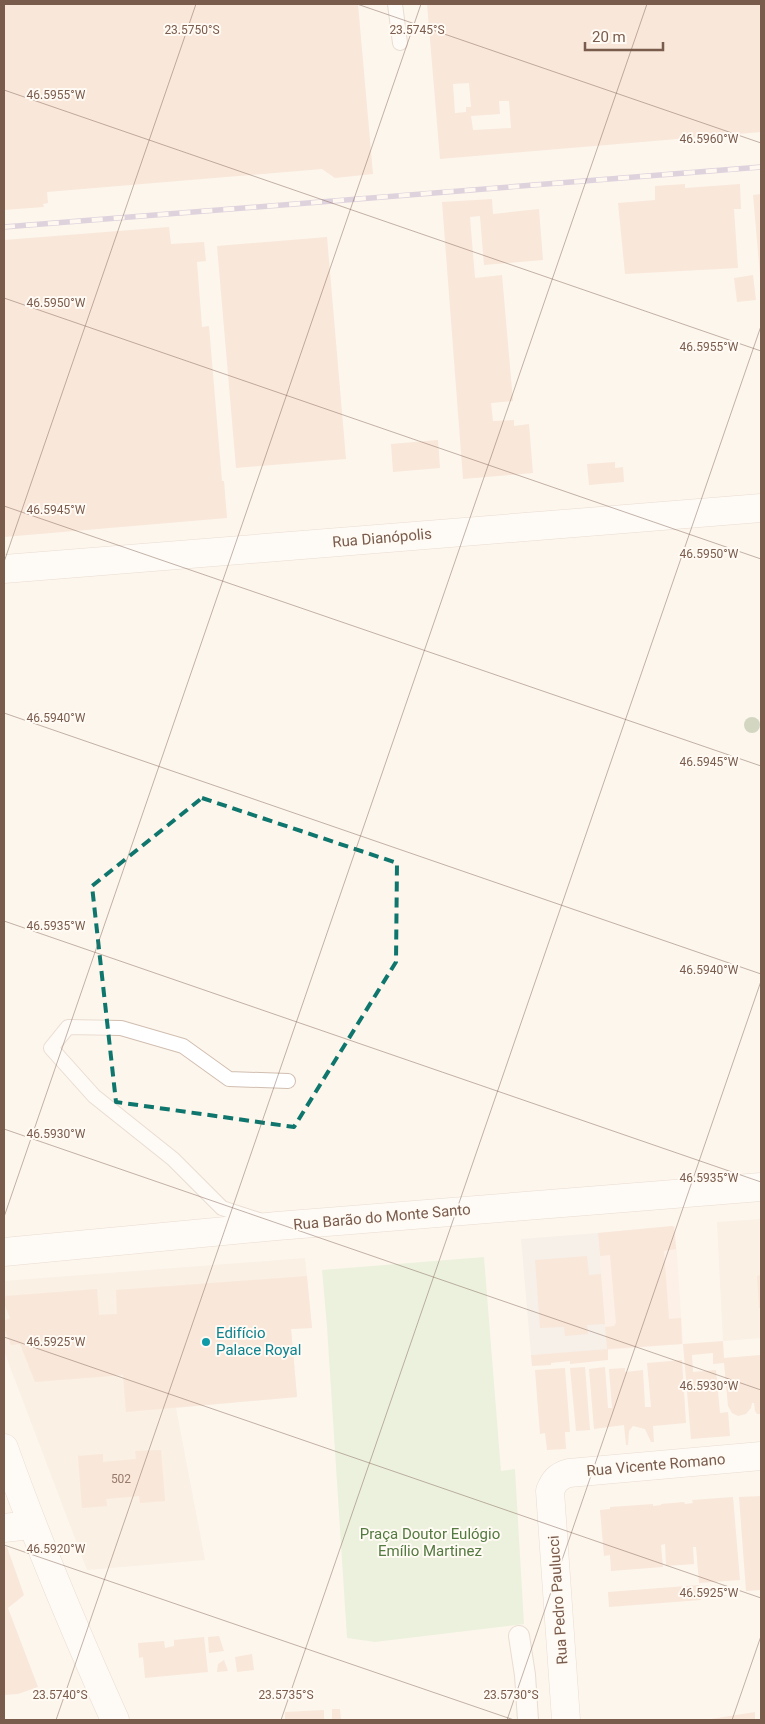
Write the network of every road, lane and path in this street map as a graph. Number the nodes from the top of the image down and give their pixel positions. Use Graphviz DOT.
graph roads {
  1 [pos="395,4"];
  2 [pos="400,43"];
  3 [pos="761,508"];
  4 [pos="4,569"];
  5 [pos="288,1081"];
  6 [pos="761,1187"];
  7 [pos="277,1226"];
  8 [pos="4,1252"];
  9 [pos="4,1448"];
  10 [pos="761,1456"];
  11 [pos="554,1481"];
  12 [pos="32,1525"];
  13 [pos="4,1528"];
  14 [pos="520,1636"];
  15 [pos="116,1720"];
  16 [pos="528,1720"];
  17 [pos="566,1720"];
  1 -- 2 [label="lane"];
  3 -- 4 [label="street, Rua Dianópolis"];
  5 -- 7 [label="lane"];
  6 -- 7 [label="street, Rua Barão do Monte Santo"];
  7 -- 8 [label="street, Rua Barão do Monte Santo"];
  9 -- 12 [label="street"];
  10 -- 11 [label="street, Rua Vicente Romano"];
  11 -- 17 [label="street, Rua Pedro Paulucci"];
  12 -- 13 [label="street"];
  12 -- 15 [label="street"];
  14 -- 16 [label="street"];
}
